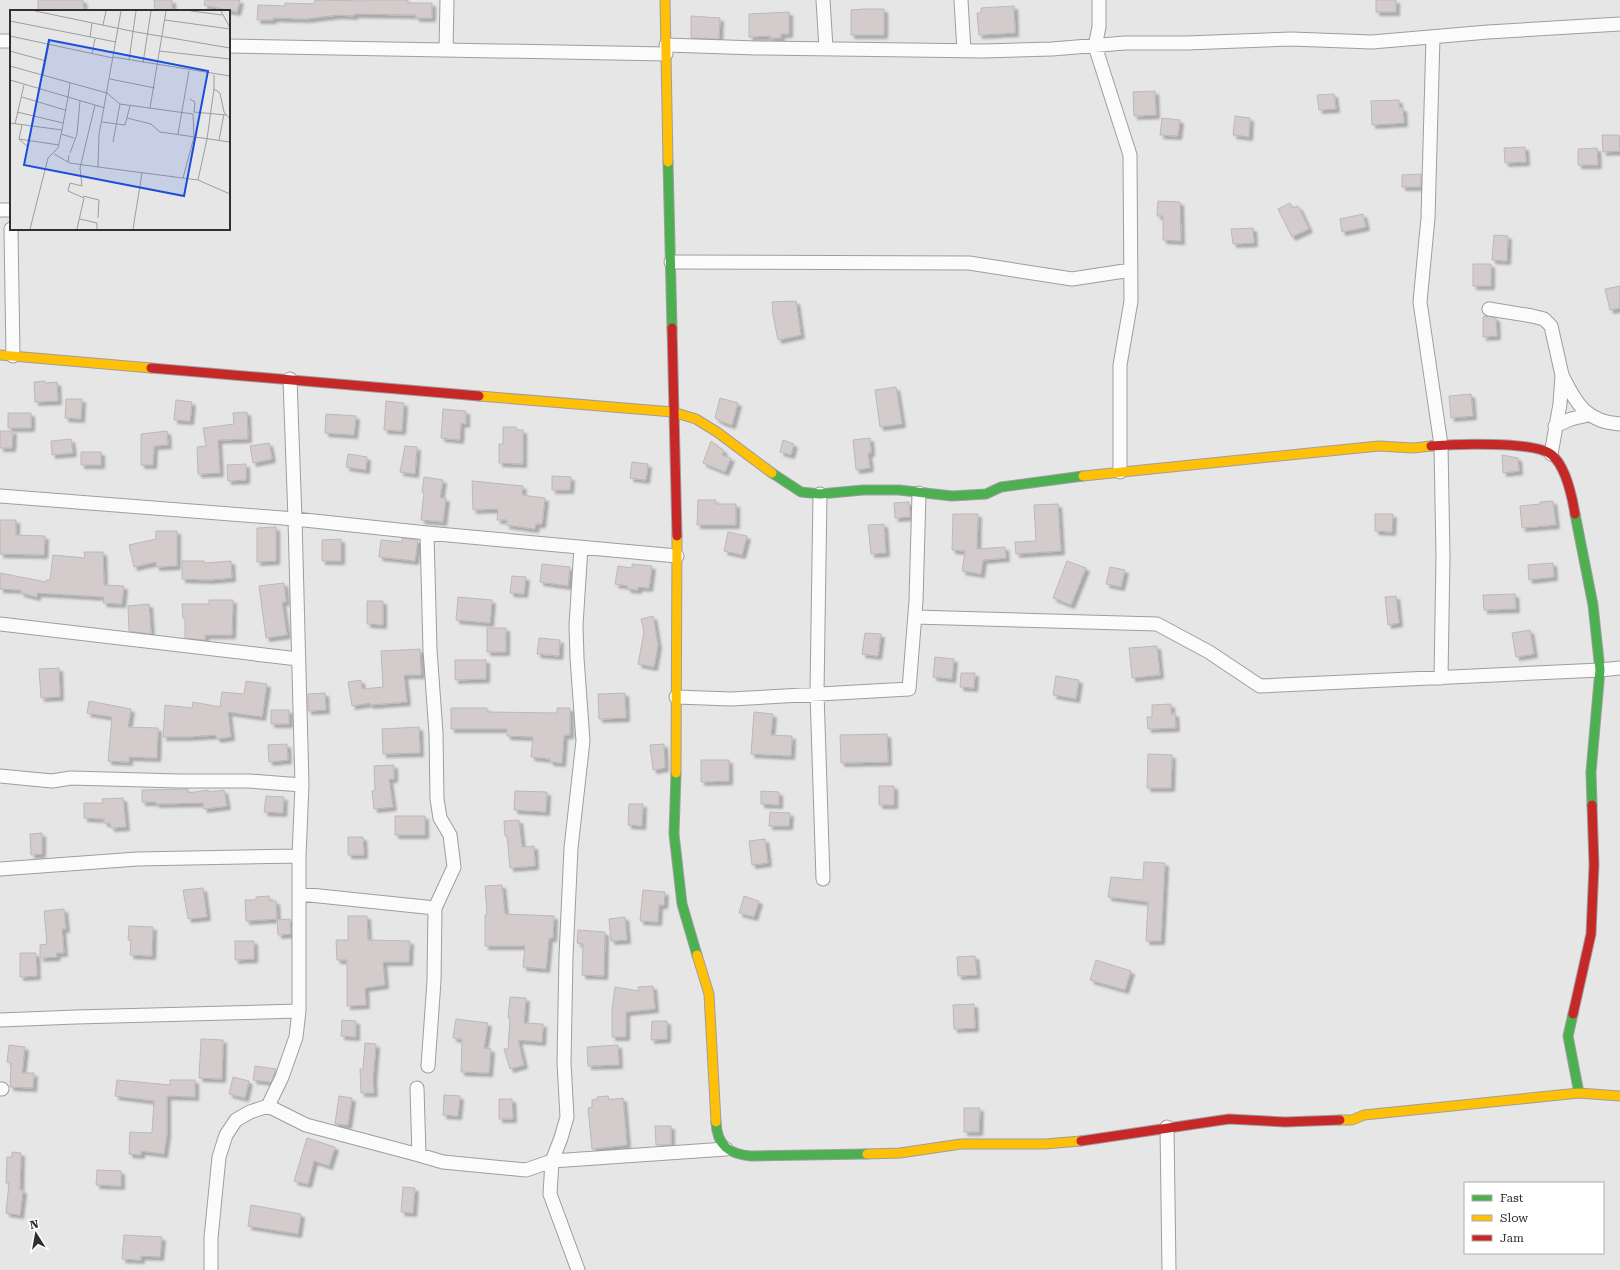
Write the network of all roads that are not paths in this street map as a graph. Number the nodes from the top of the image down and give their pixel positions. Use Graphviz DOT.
graph roads {
  1 [pos="447,0"];
  2 [pos="665,0"];
  3 [pos="823,0"];
  4 [pos="961,0"];
  5 [pos="1099,0"];
  6 [pos="1620,24"];
  7 [pos="1433,37"];
  8 [pos="230,46"];
  9 [pos="1095,46"];
  10 [pos="826,48"];
  11 [pos="666,49"];
  12 [pos="446,50"];
  13 [pos="964,51"];
  14 [pos="11,230"];
  15 [pos="672,262"];
  16 [pos="1131,270"];
  17 [pos="1489,308"];
  18 [pos="6,355"];
  19 [pos="1562,375"];
  20 [pos="290,379"];
  21 [pos="674,412"];
  22 [pos="1588,415"];
  23 [pos="1620,424"];
  24 [pos="1555,426"];
  25 [pos="1441,445"];
  26 [pos="1551,454"];
  27 [pos="1120,472"];
  28 [pos="919,493"];
  29 [pos="820,494"];
  30 [pos="0,496"];
  31 [pos="295,518"];
  32 [pos="427,533"];
  33 [pos="581,547"];
  34 [pos="677,556"];
  35 [pos="915,617"];
  36 [pos="0,624"];
  37 [pos="298,659"];
  38 [pos="1620,668"];
  39 [pos="1600,670"];
  40 [pos="1441,678"];
  41 [pos="817,693"];
  42 [pos="676,697"];
  43 [pos="0,776"];
  44 [pos="302,785"];
  45 [pos="299,856"];
  46 [pos="0,869"];
  47 [pos="823,879"];
  48 [pos="300,894"];
  49 [pos="435,908"];
  50 [pos="299,1012"];
  51 [pos="0,1020"];
  52 [pos="428,1066"];
  53 [pos="417,1088"];
  54 [pos="1579,1092"];
  55 [pos="1620,1096"];
  56 [pos="268,1106"];
  57 [pos="1167,1127"];
  58 [pos="726,1149"];
  59 [pos="419,1155"];
  60 [pos="552,1161"];
  61 [pos="211,1270"];
  62 [pos="578,1270"];
  63 [pos="1170,1270"];
  1 -- 12 [label="street"];
  2 -- 11 [label="street"];
  3 -- 10 [label="street"];
  4 -- 13 [label="street"];
  5 -- 9 [label="street"];
  6 -- 7 [label="street"];
  7 -- 9 [label="street"];
  7 -- 25 [label="street"];
  8 -- 12 [label="street"];
  9 -- 13 [label="street"];
  9 -- 16 [label="street"];
  10 -- 11 [label="street"];
  10 -- 13 [label="street"];
  11 -- 12 [label="street"];
  11 -- 15 [label="street"];
  14 -- 18 [label="street"];
  15 -- 16 [label="street"];
  15 -- 21 [label="street"];
  16 -- 27 [label="street"];
  17 -- 19 [label="street"];
  18 -- 20 [label="street"];
  19 -- 22 [label="street"];
  19 -- 24 [label="street"];
  20 -- 21 [label="street"];
  20 -- 31 [label="street"];
  21 -- 29 [label="street"];
  21 -- 34 [label="street"];
  22 -- 23 [label="street"];
  22 -- 24 [label="street"];
  24 -- 26 [label="street"];
  25 -- 26 [label="street"];
  25 -- 27 [label="street"];
  25 -- 40 [label="street"];
  26 -- 39 [label="street"];
  27 -- 28 [label="street"];
  28 -- 29 [label="street"];
  28 -- 35 [label="street"];
  29 -- 41 [label="street"];
  30 -- 31 [label="street"];
  31 -- 32 [label="street"];
  31 -- 37 [label="street"];
  32 -- 33 [label="street"];
  32 -- 49 [label="street"];
  33 -- 34 [label="street"];
  33 -- 60 [label="street"];
  34 -- 42 [label="street"];
  35 -- 40 [label="street"];
  35 -- 41 [label="street"];
  36 -- 37 [label="street"];
  37 -- 44 [label="street"];
  38 -- 39 [label="street"];
  39 -- 40 [label="street"];
  39 -- 54 [label="street"];
  41 -- 42 [label="street"];
  41 -- 47 [label="street"];
  42 -- 58 [label="street"];
  43 -- 44 [label="street"];
  44 -- 45 [label="street"];
  45 -- 46 [label="street"];
  45 -- 48 [label="street"];
  48 -- 49 [label="street"];
  48 -- 50 [label="street"];
  49 -- 52 [label="street"];
  50 -- 51 [label="street"];
  50 -- 56 [label="street"];
  53 -- 59 [label="street"];
  54 -- 55 [label="street"];
  54 -- 57 [label="street"];
  56 -- 59 [label="street"];
  56 -- 61 [label="street"];
  57 -- 58 [label="street"];
  57 -- 63 [label="street"];
  58 -- 60 [label="street"];
  59 -- 60 [label="street"];
  60 -- 62 [label="street"];
}
